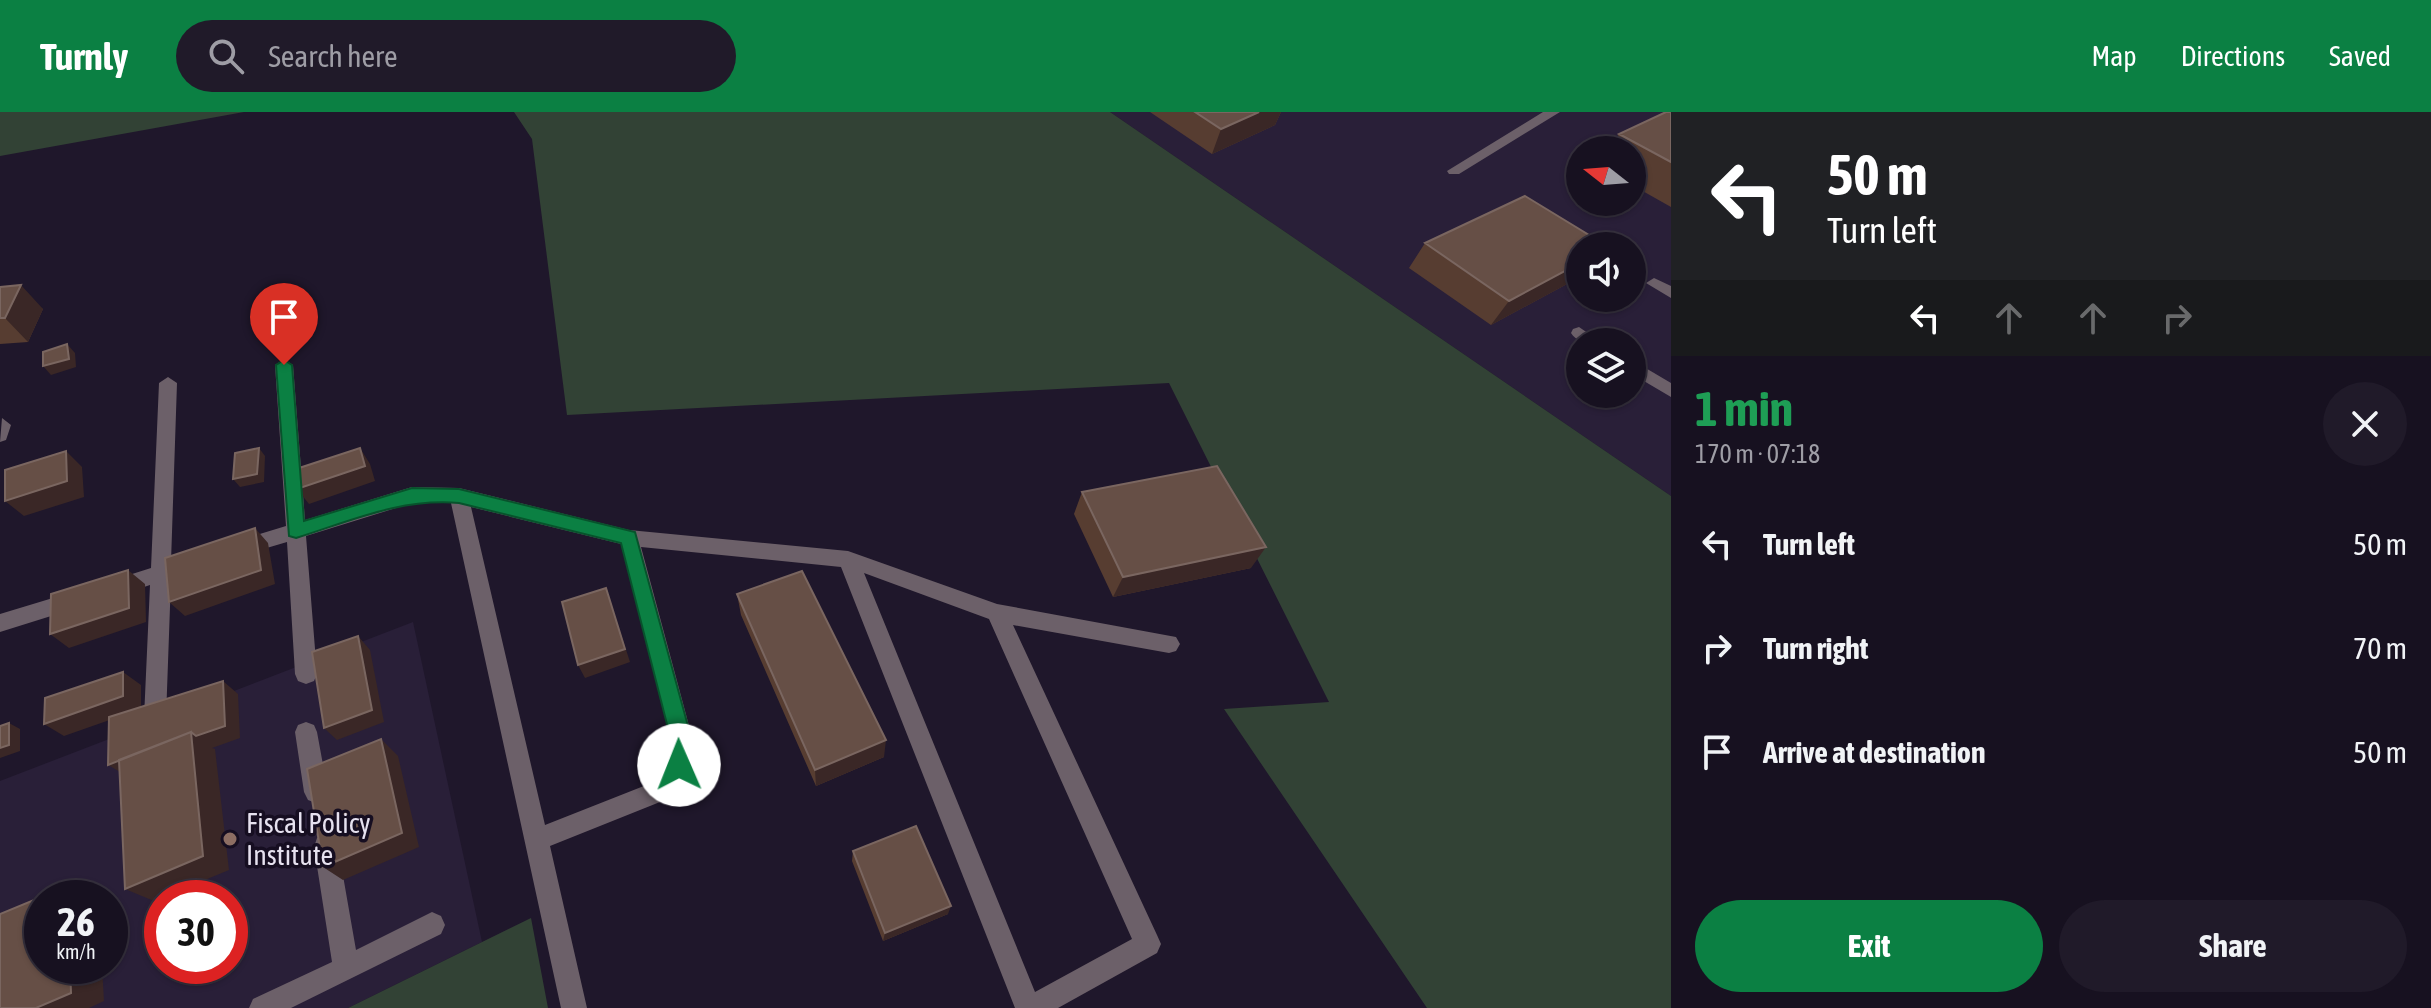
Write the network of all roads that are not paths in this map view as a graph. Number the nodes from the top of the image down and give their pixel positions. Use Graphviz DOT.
graph roads {
  1 [pos="1553,112"];
  2 [pos="1454,171"];
  3 [pos="1654,283"];
  4 [pos="1671,293"];
  5 [pos="284,365"];
  6 [pos="1646,375"];
  7 [pos="168,383"];
  8 [pos="1671,391"];
  9 [pos="459,496"];
  10 [pos="296,531"];
  11 [pos="629,538"];
  12 [pos="848,559"];
  13 [pos="161,573"];
  14 [pos="997,613"];
  15 [pos="0,623"];
  16 [pos="1169,644"];
  17 [pos="306,674"];
  18 [pos="155,718"];
  19 [pos="306,732"];
  20 [pos="536,840"];
  21 [pos="432,925"];
  22 [pos="346,969"];
  23 [pos="262,1008"];
  24 [pos="574,1008"];
  25 [pos="1030,1008"];
  1 -- 2 [label="street"];
  3 -- 4 [label="street"];
  5 -- 10 [label="street"];
  6 -- 8 [label="street"];
  7 -- 13 [label="street"];
  9 -- 10 [label="street"];
  9 -- 11 [label="street"];
  9 -- 20 [label="street"];
  10 -- 13 [label="street"];
  10 -- 17 [label="street"];
  11 -- 12 [label="street"];
  11 -- 20 [label="street"];
  12 -- 14 [label="street"];
  12 -- 25 [label="street"];
  13 -- 15 [label="street"];
  13 -- 18 [label="street"];
  14 -- 16 [label="street"];
  14 -- 25 [label="street"];
  19 -- 22 [label="street"];
  20 -- 24 [label="street"];
  21 -- 22 [label="street"];
  22 -- 23 [label="street"];
}
